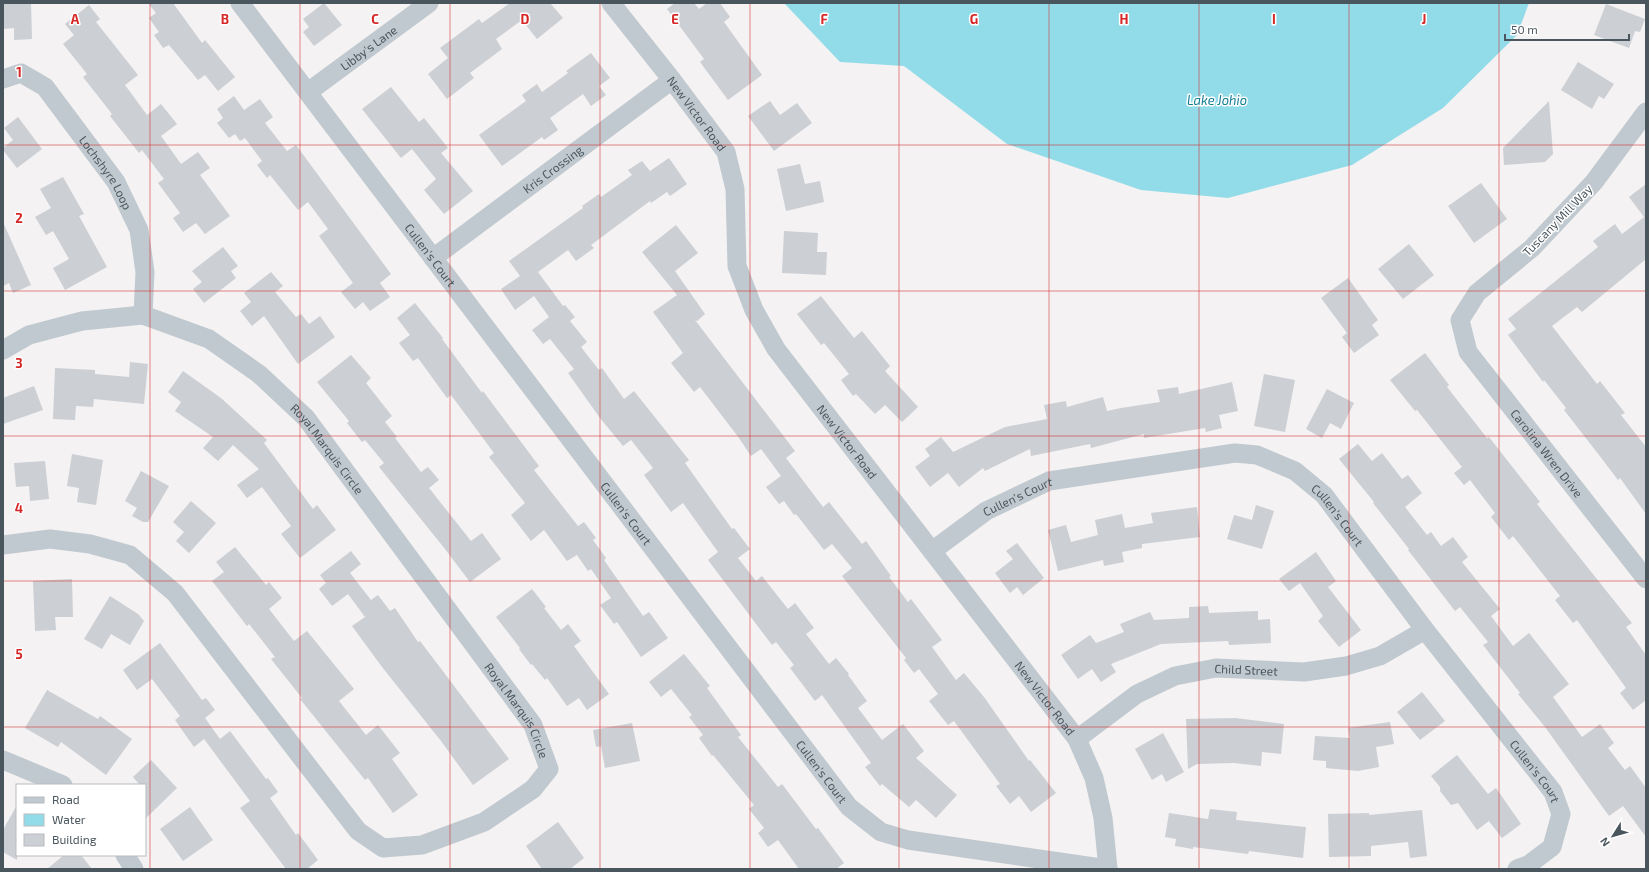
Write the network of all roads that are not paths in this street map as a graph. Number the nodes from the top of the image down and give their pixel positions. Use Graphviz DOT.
graph roads {
  1 [pos="240,3"];
  2 [pos="429,3"];
  3 [pos="611,3"];
  4 [pos="3,79"];
  5 [pos="672,80"];
  6 [pos="308,92"];
  7 [pos="1646,112"];
  8 [pos="433,258"];
  9 [pos="143,315"];
  10 [pos="1460,320"];
  11 [pos="3,350"];
  12 [pos="3,545"];
  13 [pos="932,551"];
  14 [pos="1646,579"];
  15 [pos="1425,630"];
  16 [pos="1077,739"];
  17 [pos="3,760"];
  18 [pos="61,784"];
  19 [pos="126,856"];
  20 [pos="134,869"];
  21 [pos="1108,869"];
  22 [pos="1518,869"];
  1 -- 6 [label="street, Cullen's Court"];
  2 -- 6 [label="street, Libby's Lane"];
  3 -- 5 [label="street, New Victor Road"];
  4 -- 9 [label="street, Lochshyre Loop"];
  5 -- 8 [label="street, Kris Crossing"];
  5 -- 13 [label="street, New Victor Road"];
  6 -- 8 [label="street, Cullen's Court"];
  7 -- 10 [label="street, Tuscany Mill Way"];
  8 -- 21 [label="street, Cullen's Court"];
  9 -- 11 [label="street, Royal Marquis Circle"];
  9 -- 12 [label="street, Royal Marquis Circle"];
  10 -- 14 [label="street, Carolina Wren Drive"];
  13 -- 15 [label="street, Cullen's Court"];
  13 -- 16 [label="street, New Victor Road"];
  15 -- 16 [label="street, Child Street"];
  15 -- 22 [label="street, Cullen's Court"];
  16 -- 21 [label="street, New Victor Road"];
  17 -- 18 [label="street"];
  19 -- 20 [label="street"];
}
